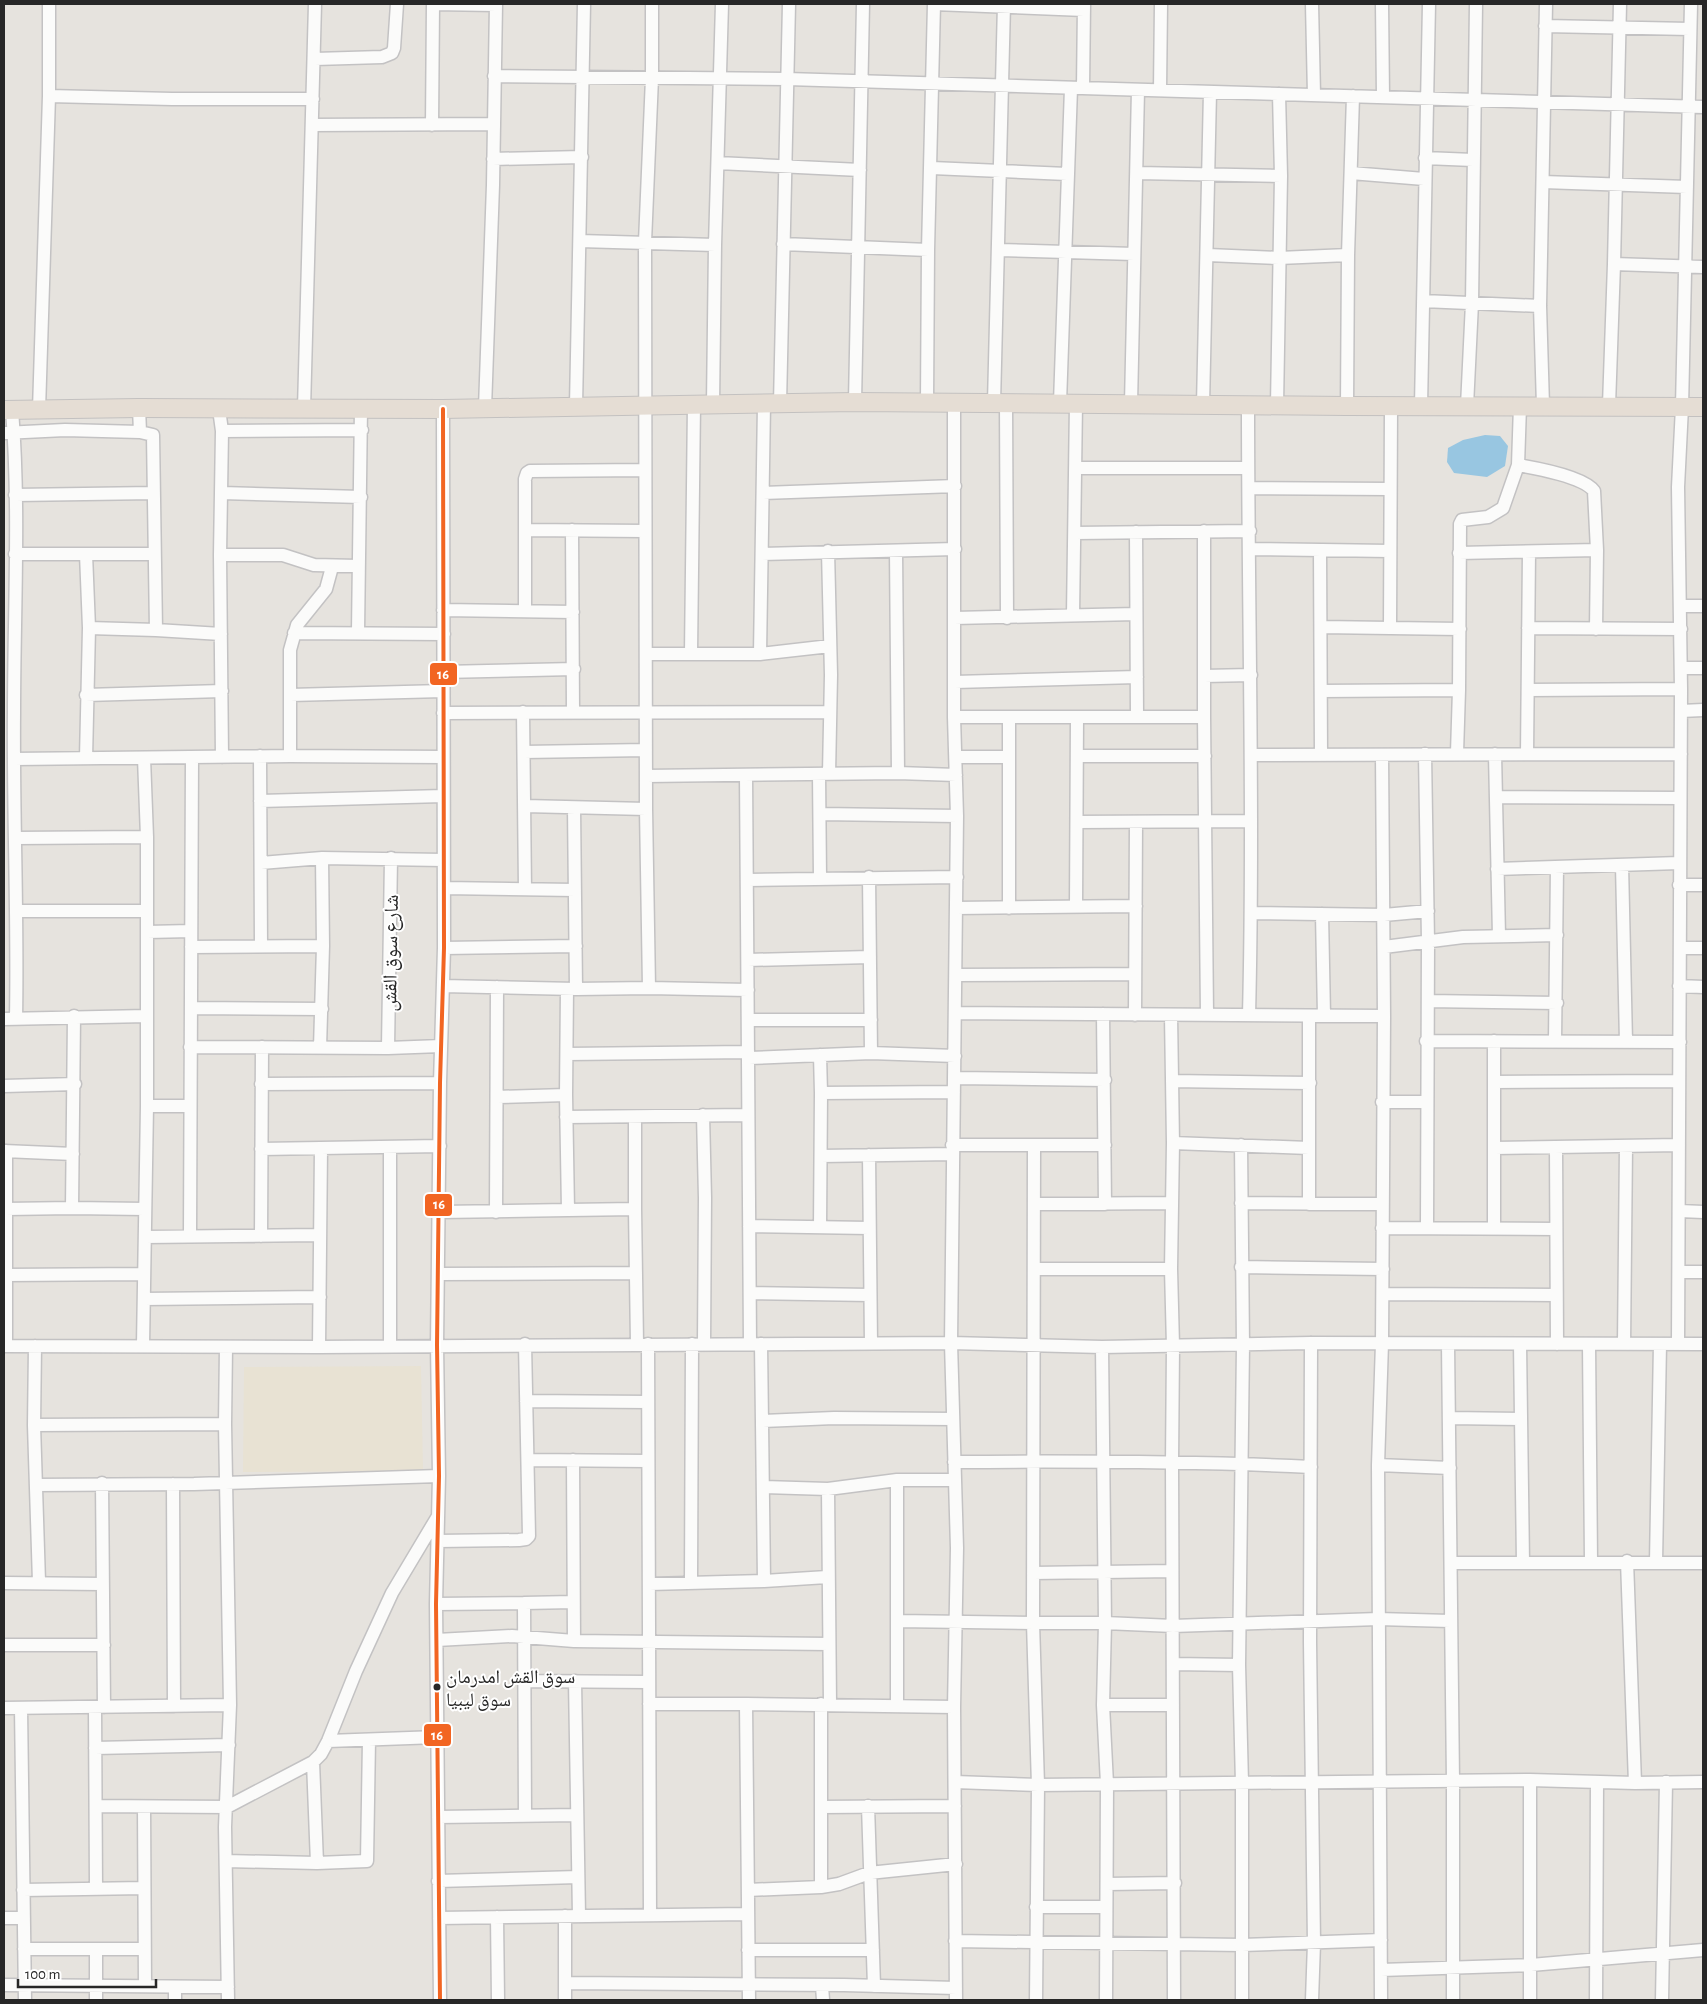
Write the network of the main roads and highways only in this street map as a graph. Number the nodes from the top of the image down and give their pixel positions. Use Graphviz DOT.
graph roads {
  1 [pos="1703,407"];
  2 [pos="8,410"];
  1 -- 2 [label="highway"];
}
